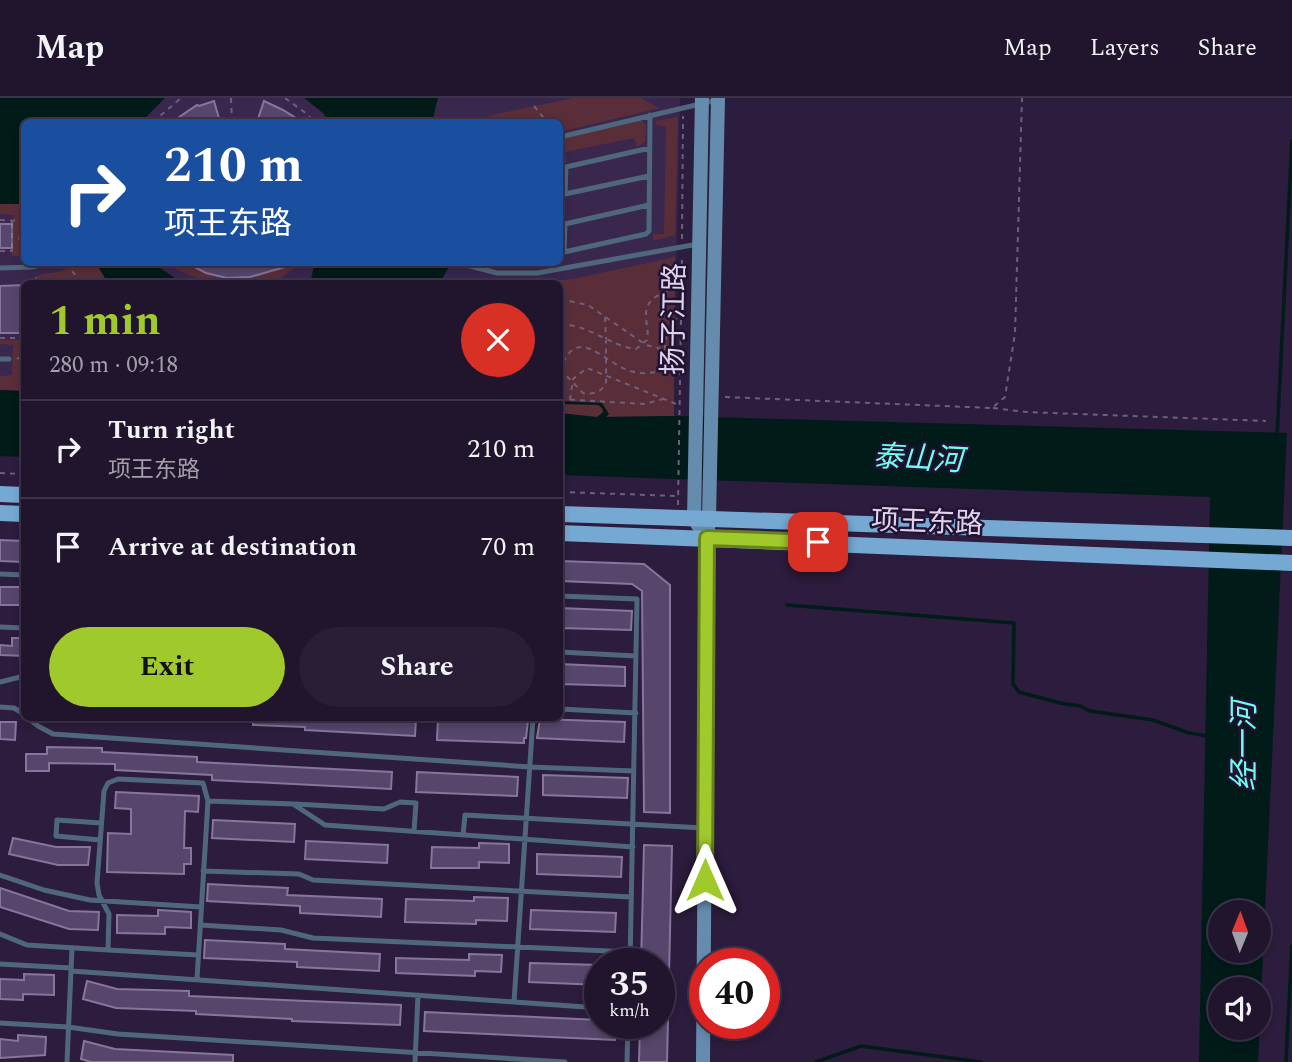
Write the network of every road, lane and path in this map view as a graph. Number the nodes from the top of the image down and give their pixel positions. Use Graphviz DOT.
graph roads {
  1 [pos="181,98"];
  2 [pos="231,98"];
  3 [pos="285,98"];
  4 [pos="1022,98"];
  5 [pos="718,99"];
  6 [pos="702,101"];
  7 [pos="534,106"];
  8 [pos="683,107"];
  9 [pos="650,115"];
  10 [pos="156,119"];
  11 [pos="232,119"];
  12 [pos="311,119"];
  13 [pos="545,119"];
  14 [pos="563,135"];
  15 [pos="649,148"];
  16 [pos="649,176"];
  17 [pos="563,195"];
  18 [pos="649,205"];
  19 [pos="21,219"];
  20 [pos="0,220"];
  21 [pos="12,220"];
  22 [pos="21,228"];
  23 [pos="12,237"];
  24 [pos="19,237"];
  25 [pos="715,241"];
  26 [pos="21,242"];
  27 [pos="699,244"];
  28 [pos="682,247"];
  29 [pos="0,251"];
  30 [pos="37,266"];
  31 [pos="67,266"];
  32 [pos="465,266"];
  33 [pos="544,266"];
  34 [pos="0,268"];
  35 [pos="544,272"];
  36 [pos="80,280"];
  37 [pos="681,289"];
  38 [pos="563,300"];
  39 [pos="681,315"];
  40 [pos="605,316"];
  41 [pos="563,326"];
  42 [pos="0,338"];
  43 [pos="21,338"];
  44 [pos="606,340"];
  45 [pos="644,344"];
  46 [pos="666,351"];
  47 [pos="680,354"];
  48 [pos="0,359"];
  49 [pos="9,359"];
  50 [pos="563,364"];
  51 [pos="563,373"];
  52 [pos="712,397"];
  53 [pos="563,399"];
  54 [pos="663,399"];
  55 [pos="570,400"];
  56 [pos="680,405"];
  57 [pos="992,408"];
  58 [pos="1266,421"];
  59 [pos="0,473"];
  60 [pos="21,474"];
  61 [pos="678,485"];
  62 [pos="563,492"];
  63 [pos="0,494"];
  64 [pos="21,495"];
  65 [pos="678,496"];
  66 [pos="0,513"];
  67 [pos="21,514"];
  68 [pos="563,514"];
  69 [pos="702,519"];
  70 [pos="563,533"];
  71 [pos="707,538"];
  72 [pos="1292,538"];
  73 [pos="1292,563"];
  74 [pos="0,575"];
  75 [pos="21,575"];
  76 [pos="563,596"];
  77 [pos="0,626"];
  78 [pos="21,628"];
  79 [pos="563,652"];
  80 [pos="636,656"];
  81 [pos="21,677"];
  82 [pos="0,682"];
  83 [pos="0,707"];
  84 [pos="563,709"];
  85 [pos="21,713"];
  86 [pos="636,713"];
  87 [pos="32,721"];
  88 [pos="533,721"];
  89 [pos="530,767"];
  90 [pos="634,771"];
  91 [pos="208,801"];
  92 [pos="293,804"];
  93 [pos="527,818"];
  94 [pos="102,823"];
  95 [pos="633,825"];
  96 [pos="706,828"];
  97 [pos="414,831"];
  98 [pos="463,835"];
  99 [pos="525,839"];
  100 [pos="100,840"];
  101 [pos="633,846"];
  102 [pos="203,871"];
  103 [pos="0,875"];
  104 [pos="522,891"];
  105 [pos="631,897"];
  106 [pos="103,902"];
  107 [pos="201,907"];
  108 [pos="200,925"];
  109 [pos="0,934"];
  110 [pos="518,947"];
  111 [pos="72,948"];
  112 [pos="630,948"];
  113 [pos="108,950"];
  114 [pos="584,951"];
  115 [pos="198,955"];
  116 [pos="0,964"];
  117 [pos="71,970"];
  118 [pos="197,979"];
  119 [pos="418,995"];
  120 [pos="514,1002"];
  121 [pos="584,1007"];
  122 [pos="0,1023"];
  123 [pos="68,1027"];
  124 [pos="628,1039"];
  125 [pos="416,1053"];
  126 [pos="67,1062"];
  127 [pos="415,1062"];
  128 [pos="565,1062"];
  129 [pos="628,1062"];
  130 [pos="703,1062"];
  1 -- 10 [label="path"];
  2 -- 11 [label="path"];
  3 -- 12 [label="path"];
  4 -- 57 [label="path"];
  5 -- 6 [label="lane"];
  5 -- 25 [label="street, 扬子江路"];
  6 -- 8 [label="lane"];
  6 -- 27 [label="street, 扬子江路"];
  7 -- 13 [label="path"];
  8 -- 9 [label="lane"];
  8 -- 28 [label="path"];
  9 -- 14 [label="lane"];
  9 -- 15 [label="lane"];
  15 -- 16 [label="lane"];
  15 -- 17 [label="lane"];
  16 -- 17 [label="lane"];
  16 -- 18 [label="lane"];
  18 -- 18 [label="lane"];
  19 -- 21 [label="path"];
  20 -- 21 [label="path"];
  21 -- 23 [label="path"];
  22 -- 24 [label="path"];
  23 -- 24 [label="path"];
  23 -- 29 [label="path"];
  24 -- 26 [label="path"];
  25 -- 27 [label="lane"];
  25 -- 52 [label="street, 扬子江路"];
  27 -- 28 [label="lane"];
  27 -- 69 [label="street, 扬子江路"];
  28 -- 35 [label="lane"];
  28 -- 37 [label="path"];
  30 -- 34 [label="lane"];
  31 -- 36 [label="path"];
  32 -- 35 [label="lane"];
  33 -- 35 [label="lane"];
  37 -- 39 [label="path"];
  37 -- 45 [label="path"];
  38 -- 40 [label="path"];
  39 -- 46 [label="path"];
  39 -- 47 [label="path"];
  40 -- 44 [label="path"];
  40 -- 45 [label="path"];
  41 -- 44 [label="path"];
  42 -- 43 [label="path"];
  44 -- 45 [label="path"];
  44 -- 51 [label="path, bridge"];
  45 -- 46 [label="path"];
  46 -- 47 [label="path"];
  46 -- 50 [label="path"];
  47 -- 56 [label="path"];
  48 -- 49 [label="lane"];
  52 -- 57 [label="path"];
  52 -- 69 [label="street, 扬子江路"];
  53 -- 55 [label="path"];
  54 -- 55 [label="path"];
  54 -- 55 [label="path"];
  54 -- 56 [label="path"];
  56 -- 61 [label="path"];
  57 -- 58 [label="path"];
  59 -- 60 [label="path"];
  62 -- 65 [label="path"];
  63 -- 64 [label="main road"];
  66 -- 67 [label="main road"];
  68 -- 69 [label="main road, 项王东路"];
  69 -- 71 [label="street, 扬子江路"];
  69 -- 72 [label="main road, 项王东路"];
  70 -- 71 [label="main road, 项王东路"];
  71 -- 73 [label="main road, 项王东路"];
  71 -- 96 [label="street, 扬子江路"];
  74 -- 75 [label="lane"];
  76 -- 80 [label="lane"];
  77 -- 78 [label="lane"];
  79 -- 80 [label="lane"];
  80 -- 86 [label="lane"];
  81 -- 82 [label="lane"];
  83 -- 85 [label="lane"];
  84 -- 86 [label="lane"];
  86 -- 90 [label="lane"];
  87 -- 89 [label="lane"];
  88 -- 89 [label="lane"];
  89 -- 90 [label="lane"];
  89 -- 93 [label="lane"];
  90 -- 95 [label="lane"];
  91 -- 92 [label="lane"];
  91 -- 94 [label="lane"];
  91 -- 102 [label="lane"];
  92 -- 97 [label="lane"];
  92 -- 97 [label="lane"];
  93 -- 95 [label="lane"];
  93 -- 98 [label="lane"];
  93 -- 99 [label="lane"];
  94 -- 100 [label="lane"];
  94 -- 100 [label="lane"];
  95 -- 96 [label="lane"];
  95 -- 101 [label="lane"];
  96 -- 130 [label="street, 扬子江路"];
  97 -- 98 [label="lane"];
  98 -- 99 [label="lane"];
  99 -- 101 [label="lane"];
  99 -- 104 [label="lane"];
  100 -- 106 [label="lane"];
  101 -- 105 [label="lane"];
  102 -- 104 [label="lane"];
  102 -- 107 [label="lane"];
  103 -- 106 [label="lane"];
  104 -- 105 [label="lane"];
  104 -- 110 [label="lane"];
  105 -- 112 [label="lane"];
  106 -- 107 [label="lane"];
  106 -- 113 [label="lane"];
  107 -- 108 [label="lane"];
  108 -- 110 [label="lane"];
  108 -- 115 [label="lane"];
  109 -- 111 [label="lane"];
  110 -- 114 [label="lane"];
  110 -- 120 [label="lane"];
  111 -- 113 [label="lane"];
  111 -- 117 [label="lane"];
  113 -- 115 [label="lane"];
  115 -- 118 [label="lane"];
  116 -- 117 [label="lane"];
  117 -- 118 [label="lane"];
  117 -- 123 [label="lane"];
  118 -- 119 [label="lane"];
  119 -- 120 [label="lane"];
  119 -- 125 [label="lane"];
  120 -- 121 [label="lane"];
  122 -- 123 [label="lane"];
  123 -- 125 [label="lane"];
  123 -- 126 [label="lane"];
  124 -- 129 [label="lane"];
  125 -- 127 [label="lane"];
  125 -- 128 [label="lane"];
}
